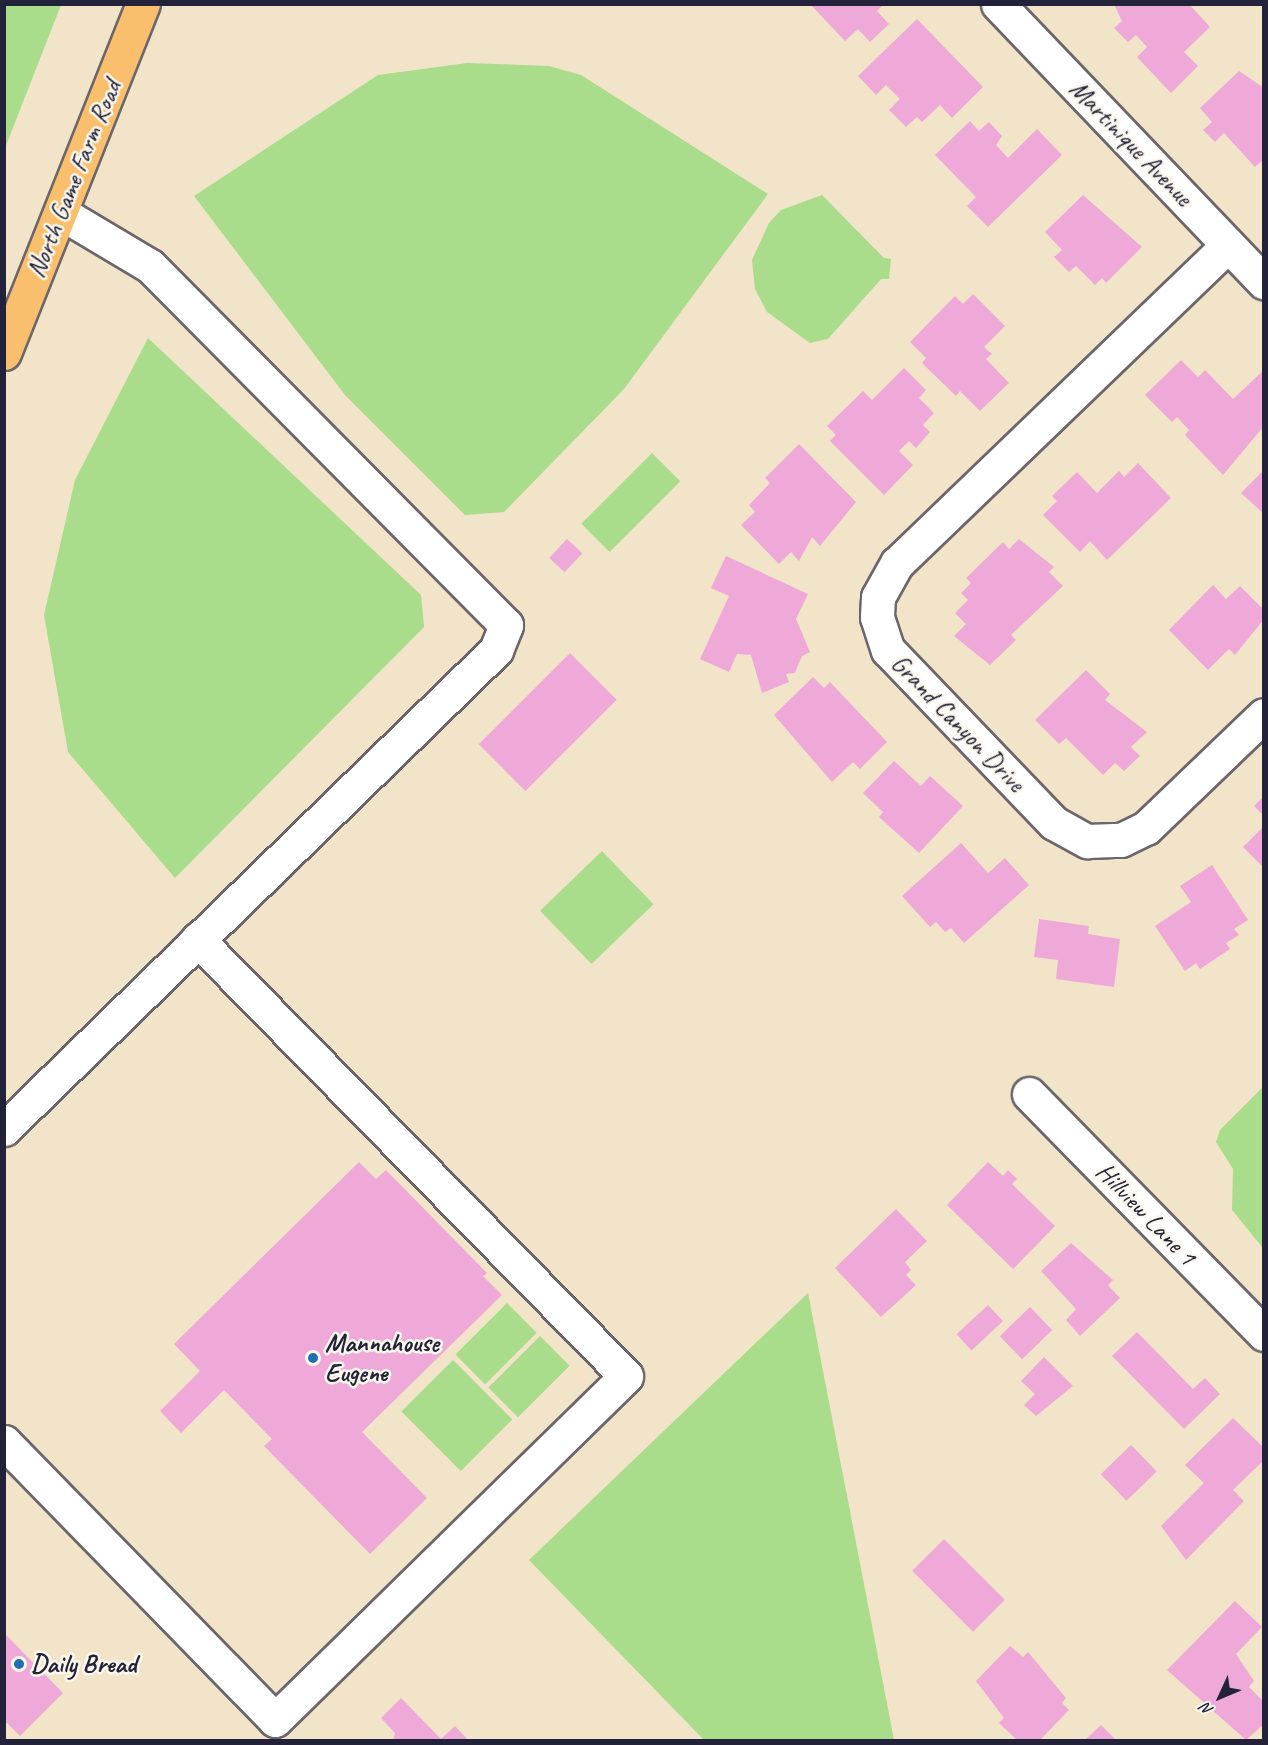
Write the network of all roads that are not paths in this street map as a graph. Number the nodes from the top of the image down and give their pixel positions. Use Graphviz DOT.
graph roads {
  1 [pos="143,4"];
  2 [pos="998,4"];
  3 [pos="61,213"];
  4 [pos="1228,245"];
  5 [pos="1263,282"];
  6 [pos="4,353"];
  7 [pos="1263,715"];
  8 [pos="197,939"];
  9 [pos="1029,1094"];
  10 [pos="4,1129"];
  11 [pos="1263,1334"];
  12 [pos="4,1442"];
  1 -- 3 [label="main road, North Game Farm Road"];
  2 -- 4 [label="street, Martinique Avenue"];
  3 -- 6 [label="main road, North Game Farm Road"];
  3 -- 8 [label="street"];
  4 -- 5 [label="street, Martinique Avenue"];
  4 -- 7 [label="street, Grand Canyon Drive"];
  8 -- 10 [label="street"];
  8 -- 12 [label="street"];
  9 -- 11 [label="street, Hillview Lane 1"];
}
